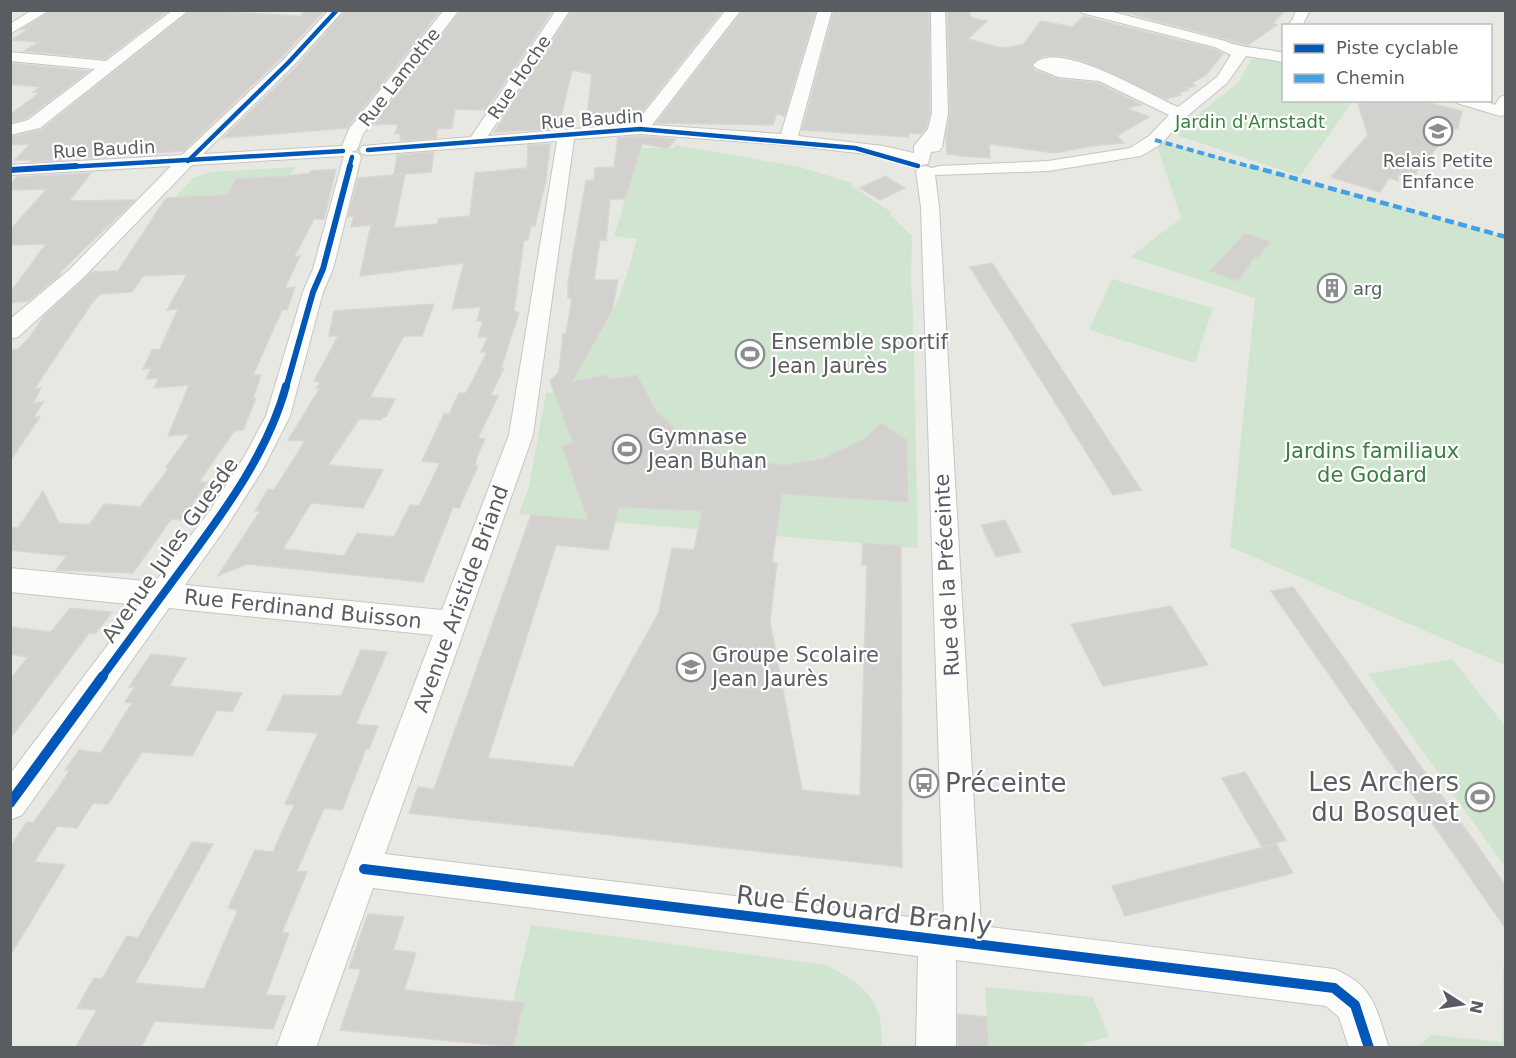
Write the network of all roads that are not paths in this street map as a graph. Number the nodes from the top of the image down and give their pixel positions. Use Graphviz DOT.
graph roads {
  1 [pos="43,10"];
  2 [pos="182,10"];
  3 [pos="337,10"];
  4 [pos="452,10"];
  5 [pos="563,10"];
  6 [pos="825,10"];
  7 [pos="938,10"];
  8 [pos="1087,10"];
  9 [pos="1304,10"];
  10 [pos="727,12"];
  11 [pos="1296,24"];
  12 [pos="10,30"];
  13 [pos="1236,51"];
  14 [pos="10,56"];
  15 [pos="1282,57"];
  16 [pos="109,66"];
  17 [pos="1101,77"];
  18 [pos="1473,102"];
  19 [pos="1504,108"];
  20 [pos="1180,114"];
  21 [pos="640,129"];
  22 [pos="10,130"];
  23 [pos="566,135"];
  24 [pos="788,140"];
  25 [pos="475,143"];
  26 [pos="855,148"];
  27 [pos="353,151"];
  28 [pos="188,160"];
  29 [pos="929,163"];
  30 [pos="10,170"];
  31 [pos="10,332"];
  32 [pos="10,580"];
  33 [pos="162,596"];
  34 [pos="451,624"];
  35 [pos="10,803"];
  36 [pos="364,869"];
  37 [pos="950,941"];
  38 [pos="296,1047"];
  39 [pos="936,1047"];
  40 [pos="1369,1047"];
  1 -- 12 [label="street"];
  2 -- 16 [label="street"];
  3 -- 28 [label="street"];
  4 -- 27 [label="street, Rue Lamothe"];
  5 -- 25 [label="street, Rue Hoche"];
  6 -- 24 [label="street"];
  7 -- 29 [label="street, Rue de la Préceinte"];
  8 -- 13 [label="street"];
  9 -- 11 [label="street"];
  10 -- 21 [label="street"];
  13 -- 15 [label="street"];
  13 -- 20 [label="street"];
  14 -- 16 [label="street"];
  16 -- 22 [label="street"];
  17 -- 20 [label="street"];
  18 -- 19 [label="street"];
  20 -- 29 [label="street"];
  21 -- 23 [label="street, Rue Baudin"];
  21 -- 24 [label="street, Rue Baudin"];
  23 -- 25 [label="street, Rue Baudin"];
  23 -- 34 [label="street, Avenue Aristide Briand"];
  24 -- 26 [label="street, Rue Baudin"];
  25 -- 27 [label="street, Rue Baudin"];
  26 -- 29 [label="street, Rue Baudin"];
  26 -- 29 [label="street, Rue Baudin"];
  27 -- 28 [label="street, Rue Baudin"];
  27 -- 33 [label="street, Avenue Jules Guesde"];
  28 -- 30 [label="street, Rue Baudin"];
  28 -- 31 [label="street"];
  29 -- 37 [label="street, Rue de la Préceinte"];
  32 -- 33 [label="street, Rue Ferdinand Buisson"];
  33 -- 34 [label="street, Rue Ferdinand Buisson"];
  33 -- 35 [label="street, Avenue Jules Guesde"];
  34 -- 36 [label="street, Avenue Aristide Briand"];
  36 -- 37 [label="street, Rue Édouard Branly"];
  36 -- 38 [label="street, Avenue Aristide Briand"];
  37 -- 39 [label="street, Rue de la Préceinte"];
  37 -- 40 [label="street, Rue Édouard Branly"];
}
